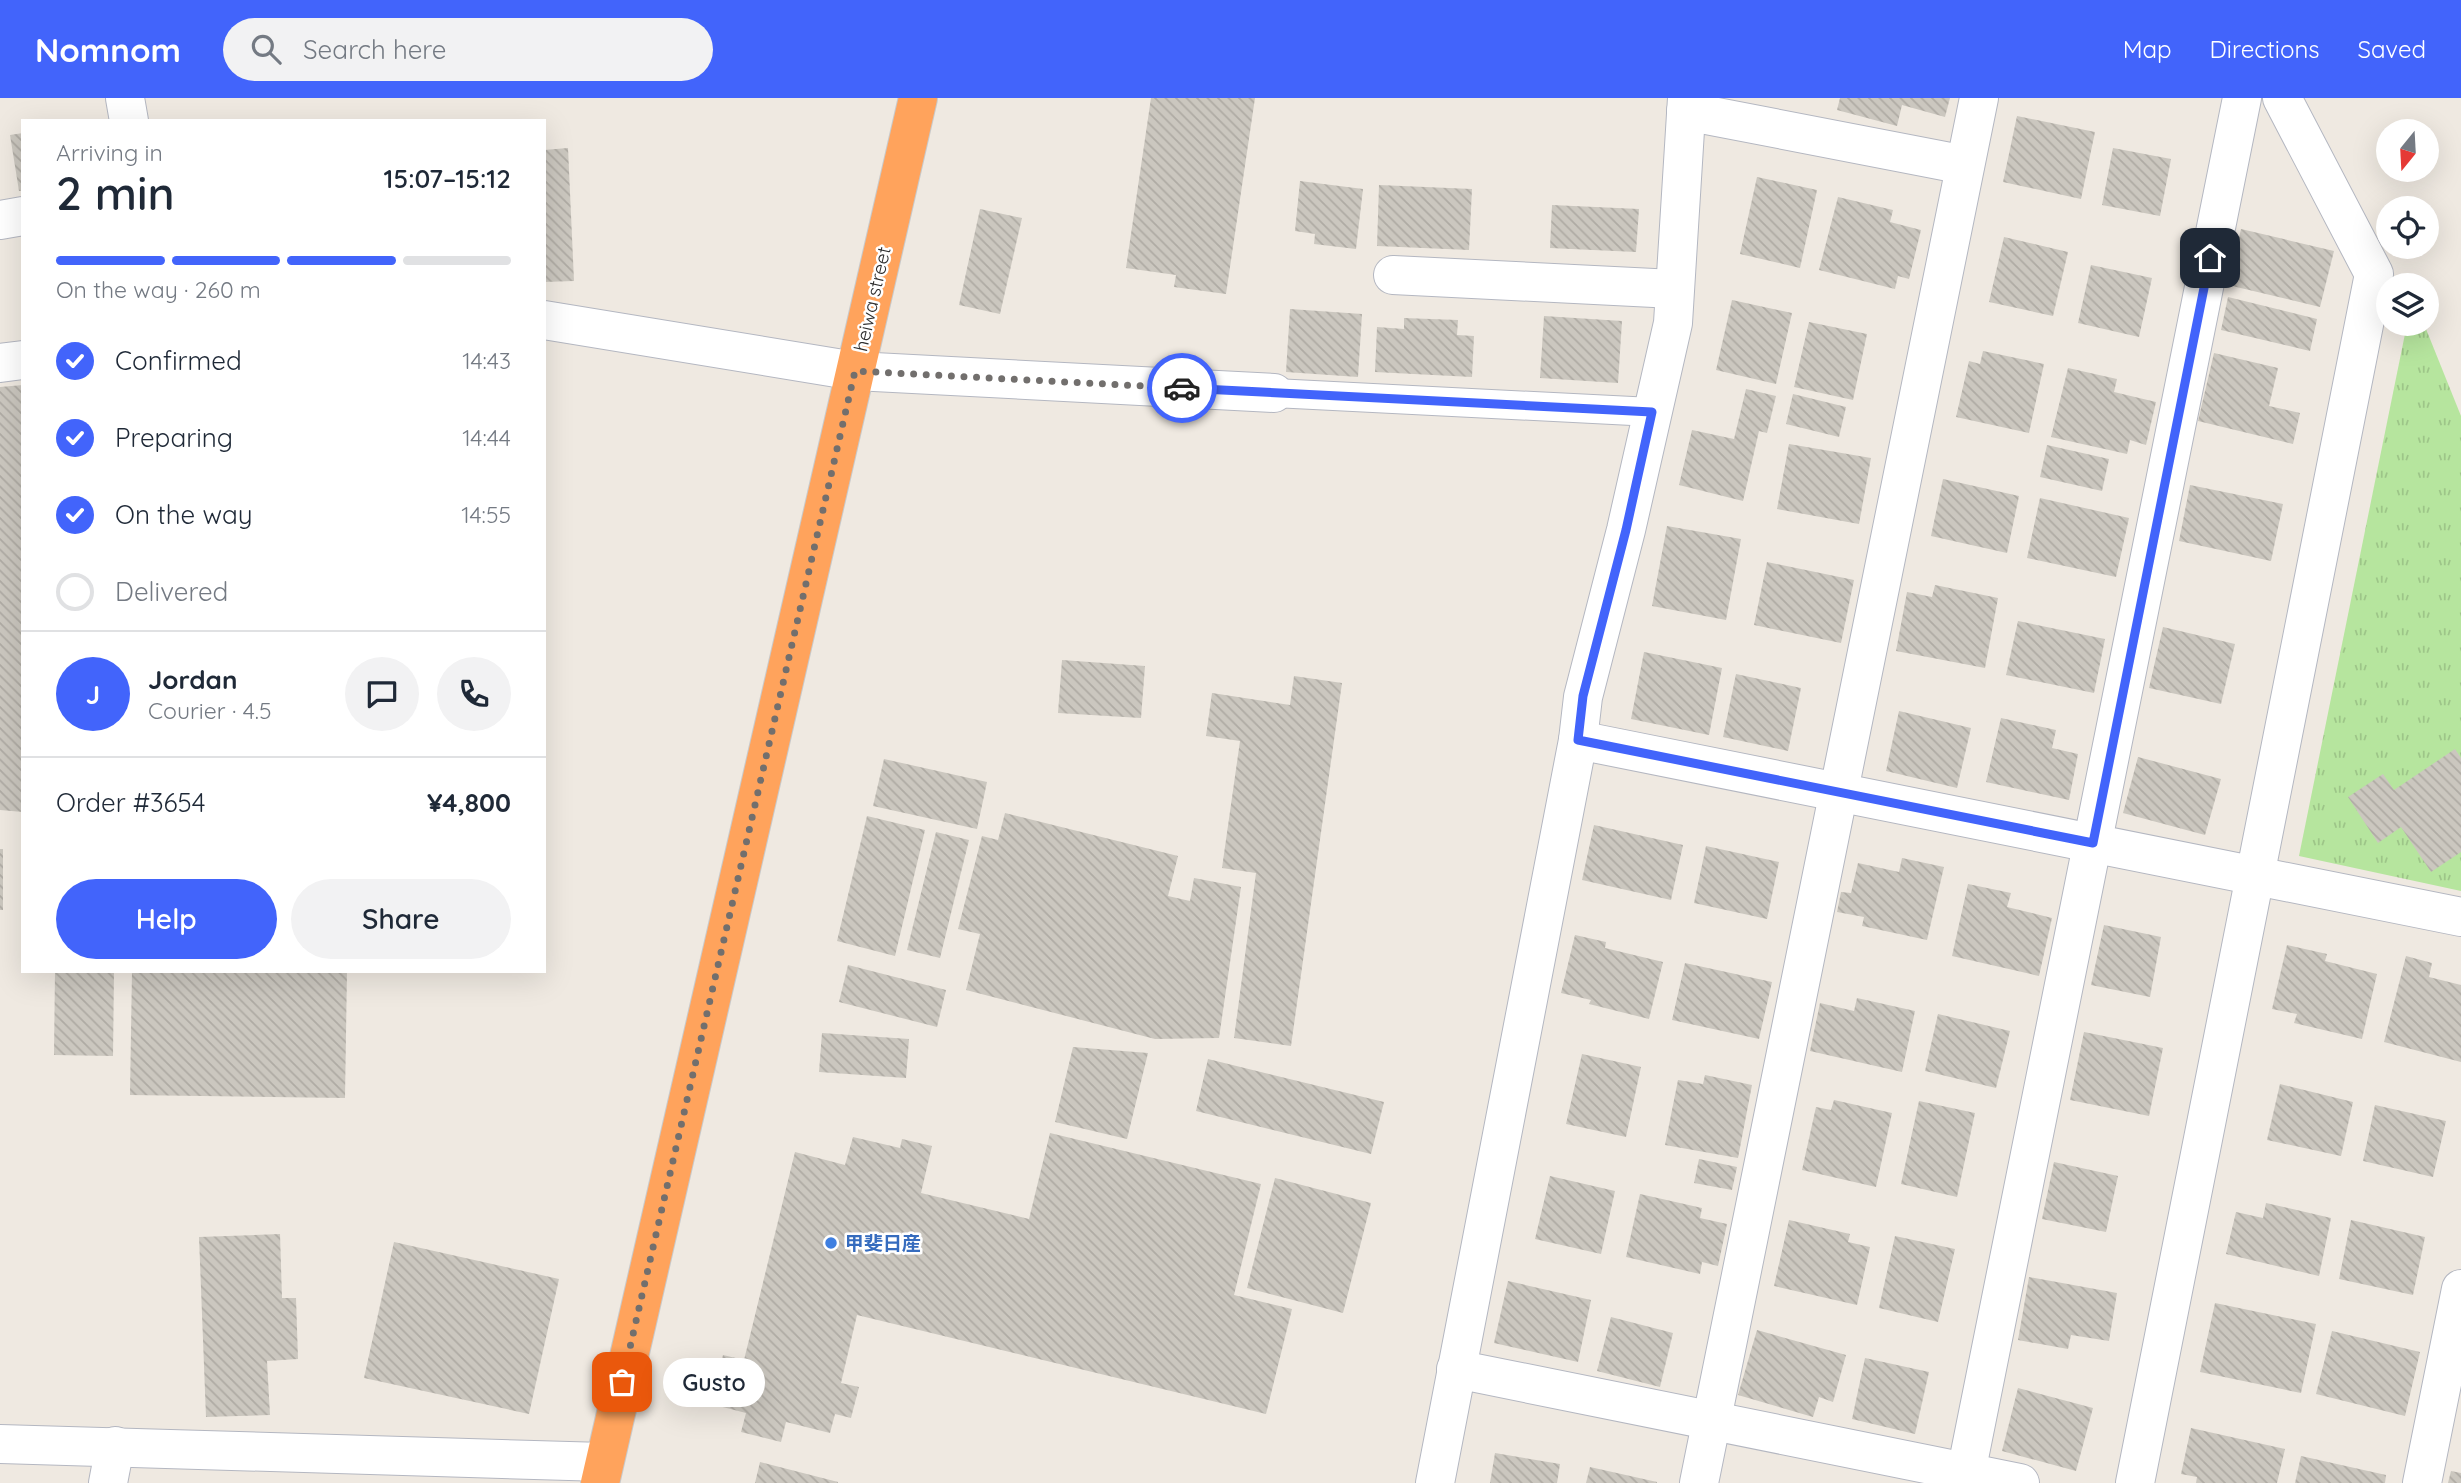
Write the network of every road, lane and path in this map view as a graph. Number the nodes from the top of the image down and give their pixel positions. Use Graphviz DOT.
graph roads {
  1 [pos="125,98"];
  2 [pos="918,98"];
  3 [pos="1979,98"];
  4 [pos="2242,98"];
  5 [pos="2282,98"];
  6 [pos="1687,104"];
  7 [pos="129,119"];
  8 [pos="1965,165"];
  9 [pos="21,216"];
  10 [pos="0,220"];
  11 [pos="1393,275"];
  12 [pos="1674,289"];
  13 [pos="546,320"];
  14 [pos="21,360"];
  15 [pos="0,363"];
  16 [pos="855,371"];
  17 [pos="1274,393"];
  18 [pos="1652,412"];
  19 [pos="1578,740"];
  20 [pos="1839,792"];
  21 [pos="2093,843"];
  22 [pos="2255,876"];
  23 [pos="2461,917"];
  24 [pos="2461,1289"];
  25 [pos="1456,1369"];
  26 [pos="1712,1421"];
  27 [pos="0,1444"];
  28 [pos="111,1465"];
  29 [pos="602,1473"];
  30 [pos="1965,1478"];
  31 [pos="1435,1483"];
  32 [pos="1699,1483"];
  33 [pos="2020,1483"];
  34 [pos="2135,1483"];
  35 [pos="2422,1483"];
  1 -- 7 [label="street"];
  2 -- 16 [label="highway, heiwa street"];
  3 -- 8 [label="street"];
  4 -- 21 [label="street"];
  5 -- 22 [label="street"];
  6 -- 8 [label="street"];
  6 -- 12 [label="street"];
  8 -- 20 [label="street"];
  9 -- 10 [label="street"];
  11 -- 12 [label="street"];
  12 -- 18 [label="street"];
  13 -- 16 [label="street"];
  14 -- 15 [label="street"];
  16 -- 17 [label="street"];
  16 -- 29 [label="highway, heiwa street"];
  17 -- 18 [label="lane"];
  18 -- 19 [label="street"];
  19 -- 20 [label="street"];
  19 -- 25 [label="street"];
  20 -- 21 [label="street"];
  20 -- 26 [label="street"];
  21 -- 22 [label="street"];
  21 -- 30 [label="street"];
  22 -- 23 [label="street"];
  22 -- 34 [label="street"];
  24 -- 35 [label="street"];
  25 -- 26 [label="street"];
  25 -- 31 [label="street"];
  26 -- 30 [label="street"];
  26 -- 32 [label="street"];
  27 -- 28 [label="street"];
  28 -- 29 [label="street"];
  30 -- 33 [label="street"];
}
